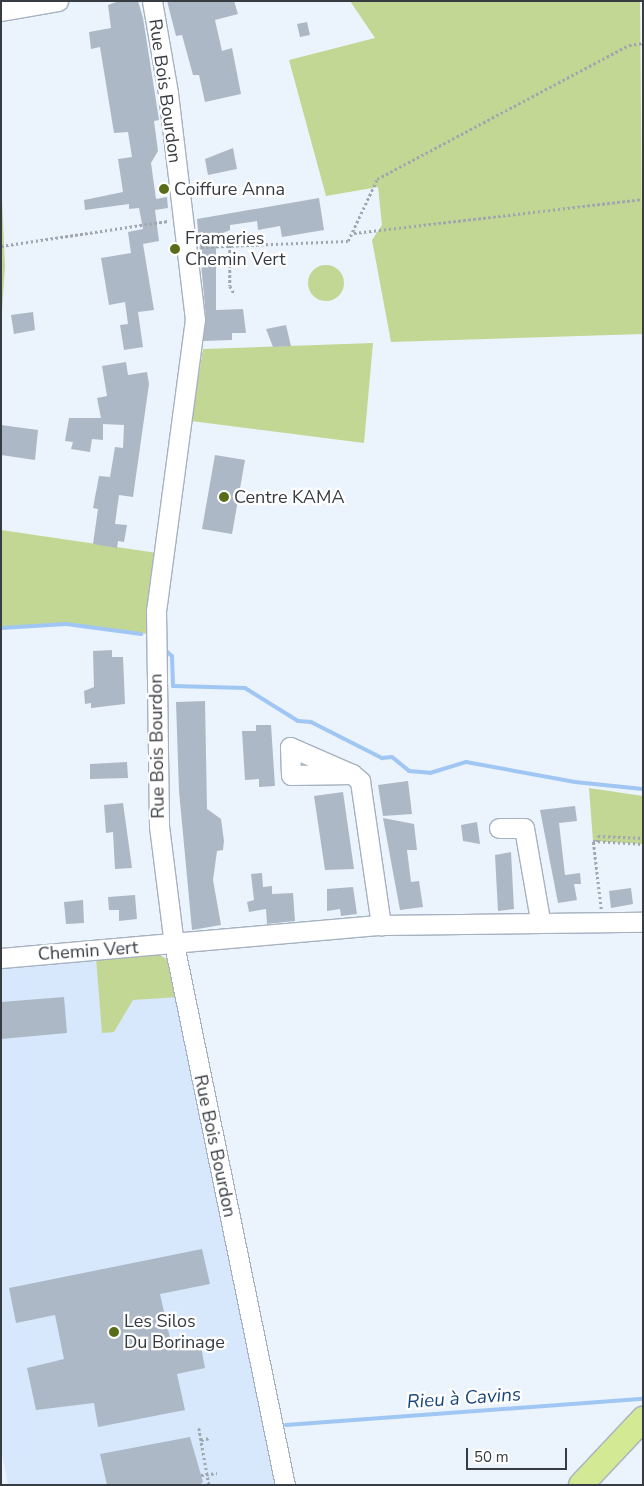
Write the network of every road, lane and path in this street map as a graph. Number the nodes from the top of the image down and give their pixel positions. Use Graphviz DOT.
graph roads {
  1 [pos="58,1"];
  2 [pos="152,1"];
  3 [pos="1,11"];
  4 [pos="643,43"];
  5 [pos="643,199"];
  6 [pos="182,218"];
  7 [pos="354,233"];
  8 [pos="230,244"];
  9 [pos="1,246"];
  10 [pos="186,248"];
  11 [pos="235,295"];
  12 [pos="352,774"];
  13 [pos="499,828"];
  14 [pos="643,838"];
  15 [pos="597,842"];
  16 [pos="643,844"];
  17 [pos="540,920"];
  18 [pos="602,920"];
  19 [pos="643,922"];
  20 [pos="381,925"];
  21 [pos="174,944"];
  22 [pos="1,958"];
  23 [pos="643,1419"];
  24 [pos="199,1428"];
  25 [pos="210,1438"];
  26 [pos="201,1440"];
  27 [pos="217,1473"];
  28 [pos="207,1474"];
  29 [pos="201,1475"];
  30 [pos="209,1485"];
  31 [pos="285,1485"];
  32 [pos="582,1485"];
  1 -- 3 [label="street"];
  2 -- 6 [label="street, Rue Bois Bourdon"];
  4 -- 7 [label="path"];
  5 -- 7 [label="path"];
  6 -- 9 [label="path"];
  6 -- 10 [label="street, Rue Bois Bourdon"];
  7 -- 8 [label="path"];
  8 -- 10 [label="path"];
  8 -- 11 [label="path"];
  10 -- 21 [label="street, Rue Bois Bourdon"];
  12 -- 20 [label="street"];
  13 -- 17 [label="street"];
  14 -- 15 [label="path"];
  15 -- 16 [label="path"];
  15 -- 18 [label="path"];
  17 -- 18 [label="street, Chemin Vert"];
  17 -- 20 [label="street, Chemin Vert"];
  18 -- 19 [label="street, Chemin Vert"];
  20 -- 21 [label="street, Chemin Vert"];
  21 -- 22 [label="street, Chemin Vert"];
  21 -- 31 [label="street, Rue Bois Bourdon"];
  23 -- 32 [label="main road"];
  24 -- 26 [label="path"];
  25 -- 26 [label="path"];
  26 -- 28 [label="path"];
  27 -- 28 [label="path"];
  28 -- 29 [label="path"];
  28 -- 30 [label="path"];
}
